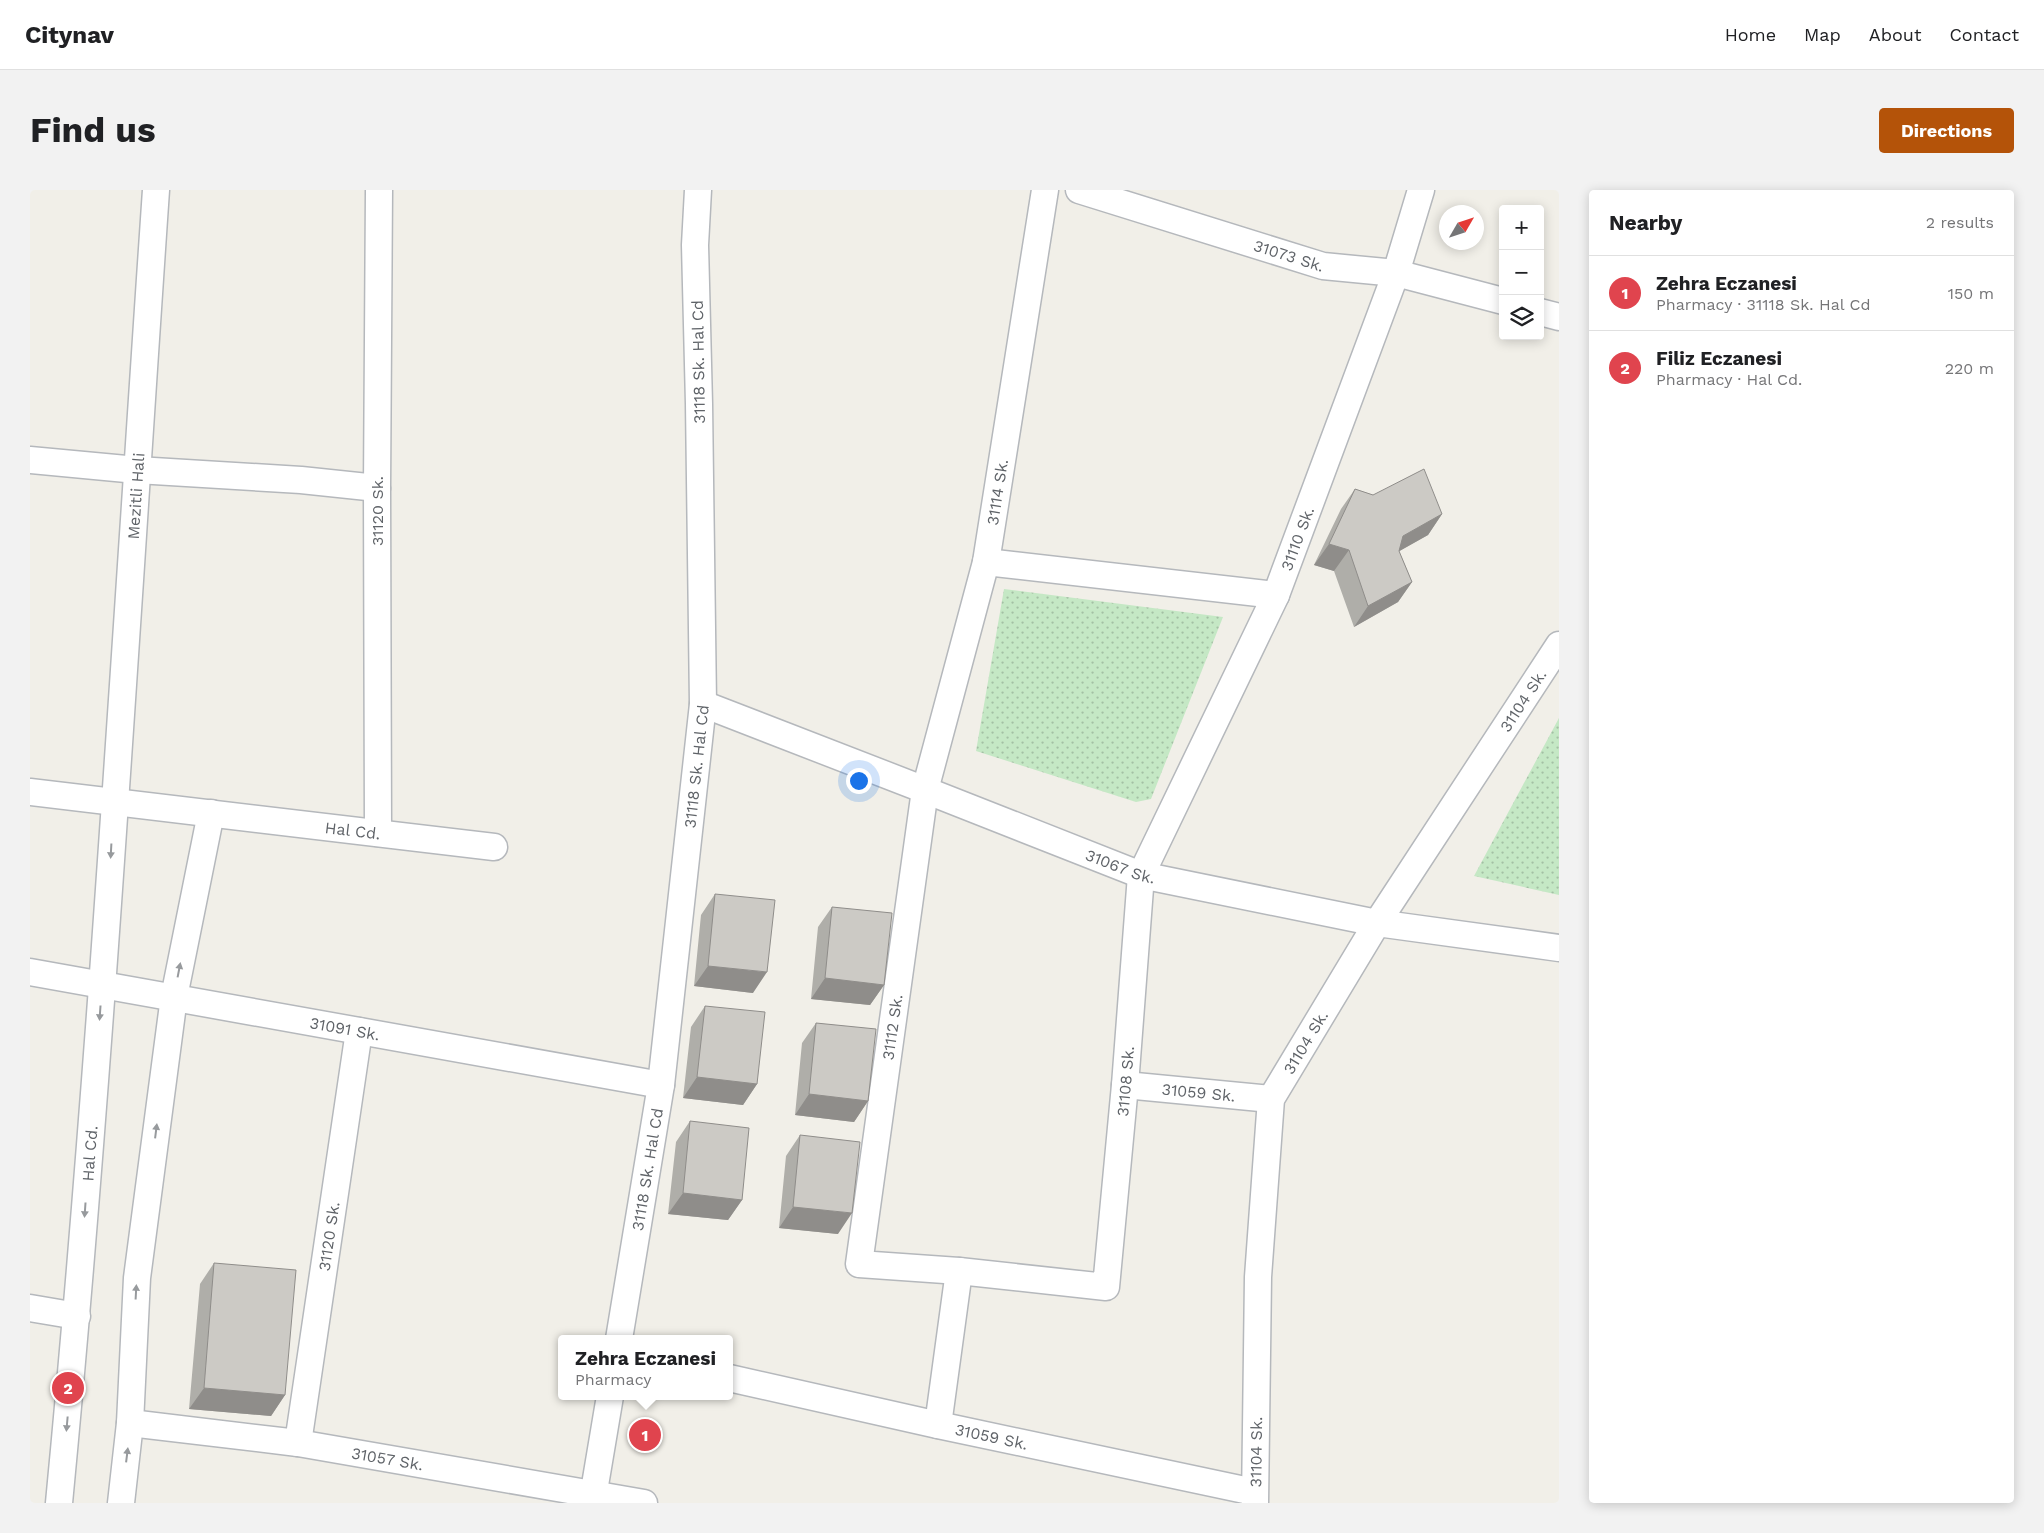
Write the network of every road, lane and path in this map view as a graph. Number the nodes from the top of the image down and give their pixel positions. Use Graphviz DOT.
graph roads {
  1 [pos="156,190"];
  2 [pos="379,190"];
  3 [pos="698,190"];
  4 [pos="1045,190"];
  5 [pos="1079,190"];
  6 [pos="1421,190"];
  7 [pos="1396,273"];
  8 [pos="1499,301"];
  9 [pos="1544,313"];
  10 [pos="1559,317"];
  11 [pos="30,460"];
  12 [pos="137,470"];
  13 [pos="377,488"];
  14 [pos="986,562"];
  15 [pos="1276,595"];
  16 [pos="1559,645"];
  17 [pos="702,704"];
  18 [pos="925,790"];
  19 [pos="30,792"];
  20 [pos="114,802"];
  21 [pos="211,813"];
  22 [pos="378,833"];
  23 [pos="494,847"];
  24 [pos="1141,875"];
  25 [pos="1376,923"];
  26 [pos="1559,948"];
  27 [pos="30,972"];
  28 [pos="102,985"];
  29 [pos="174,997"];
  30 [pos="359,1031"];
  31 [pos="661,1085"];
  32 [pos="1125,1085"];
  33 [pos="1271,1099"];
  34 [pos="959,1271"];
  35 [pos="30,1308"];
  36 [pos="77,1316"];
  37 [pos="620,1335"];
  38 [pos="733,1379"];
  39 [pos="609,1400"];
  40 [pos="130,1423"];
  41 [pos="938,1425"];
  42 [pos="298,1443"];
  43 [pos="1255,1497"];
  44 [pos="593,1499"];
  45 [pos="59,1503"];
  46 [pos="121,1503"];
  47 [pos="644,1503"];
  1 -- 12 [label="street, Mezitli Hali"];
  2 -- 13 [label="street, 31120 Sk."];
  3 -- 17 [label="street, 31118 Sk. Hal Cd"];
  4 -- 14 [label="street, 31114 Sk."];
  5 -- 7 [label="street, 31073 Sk."];
  6 -- 7 [label="street, 31110 Sk."];
  7 -- 8 [label="street, 31073 Sk."];
  7 -- 15 [label="street, 31110 Sk."];
  9 -- 10 [label="street"];
  11 -- 12 [label="street"];
  12 -- 13 [label="street"];
  12 -- 20 [label="street, Mezitli Hali"];
  13 -- 22 [label="street, 31120 Sk."];
  14 -- 15 [label="street"];
  14 -- 18 [label="street, 31114 Sk."];
  15 -- 24 [label="street, 31110 Sk."];
  16 -- 25 [label="street, 31104 Sk."];
  17 -- 18 [label="street, 31067 Sk."];
  17 -- 31 [label="street, 31118 Sk. Hal Cd"];
  18 -- 24 [label="street, 31067 Sk."];
  18 -- 34 [label="street, 31112 Sk."];
  19 -- 20 [label="street, Hal Cd."];
  20 -- 21 [label="street, Hal Cd."];
  20 -- 28 [label="street, Hal Cd., one-way"];
  21 -- 22 [label="street, Hal Cd."];
  29 -- 21 [label="street, one-way"];
  22 -- 23 [label="street, Hal Cd."];
  24 -- 25 [label="street, 31067 Sk."];
  24 -- 32 [label="street, 31108 Sk."];
  25 -- 26 [label="street, 31067 Sk."];
  25 -- 33 [label="street, 31104 Sk."];
  27 -- 28 [label="street, 31091 Sk."];
  28 -- 29 [label="street, 31091 Sk."];
  28 -- 36 [label="street, Hal Cd., one-way"];
  29 -- 30 [label="street, 31091 Sk."];
  40 -- 29 [label="street, one-way"];
  30 -- 31 [label="street, 31091 Sk."];
  30 -- 42 [label="street, 31120 Sk."];
  31 -- 37 [label="street, 31118 Sk. Hal Cd"];
  32 -- 33 [label="street, 31059 Sk."];
  32 -- 34 [label="street, 31108 Sk."];
  33 -- 43 [label="street, 31104 Sk."];
  34 -- 41 [label="street"];
  35 -- 36 [label="street"];
  36 -- 45 [label="street, Hal Cd., one-way"];
  38 -- 41 [label="street, 31059 Sk."];
  39 -- 44 [label="street"];
  40 -- 42 [label="street, 31057 Sk."];
  46 -- 40 [label="street, one-way"];
  41 -- 43 [label="street, 31059 Sk."];
  42 -- 44 [label="street, 31057 Sk."];
  44 -- 47 [label="street, 31057 Sk."];
}
